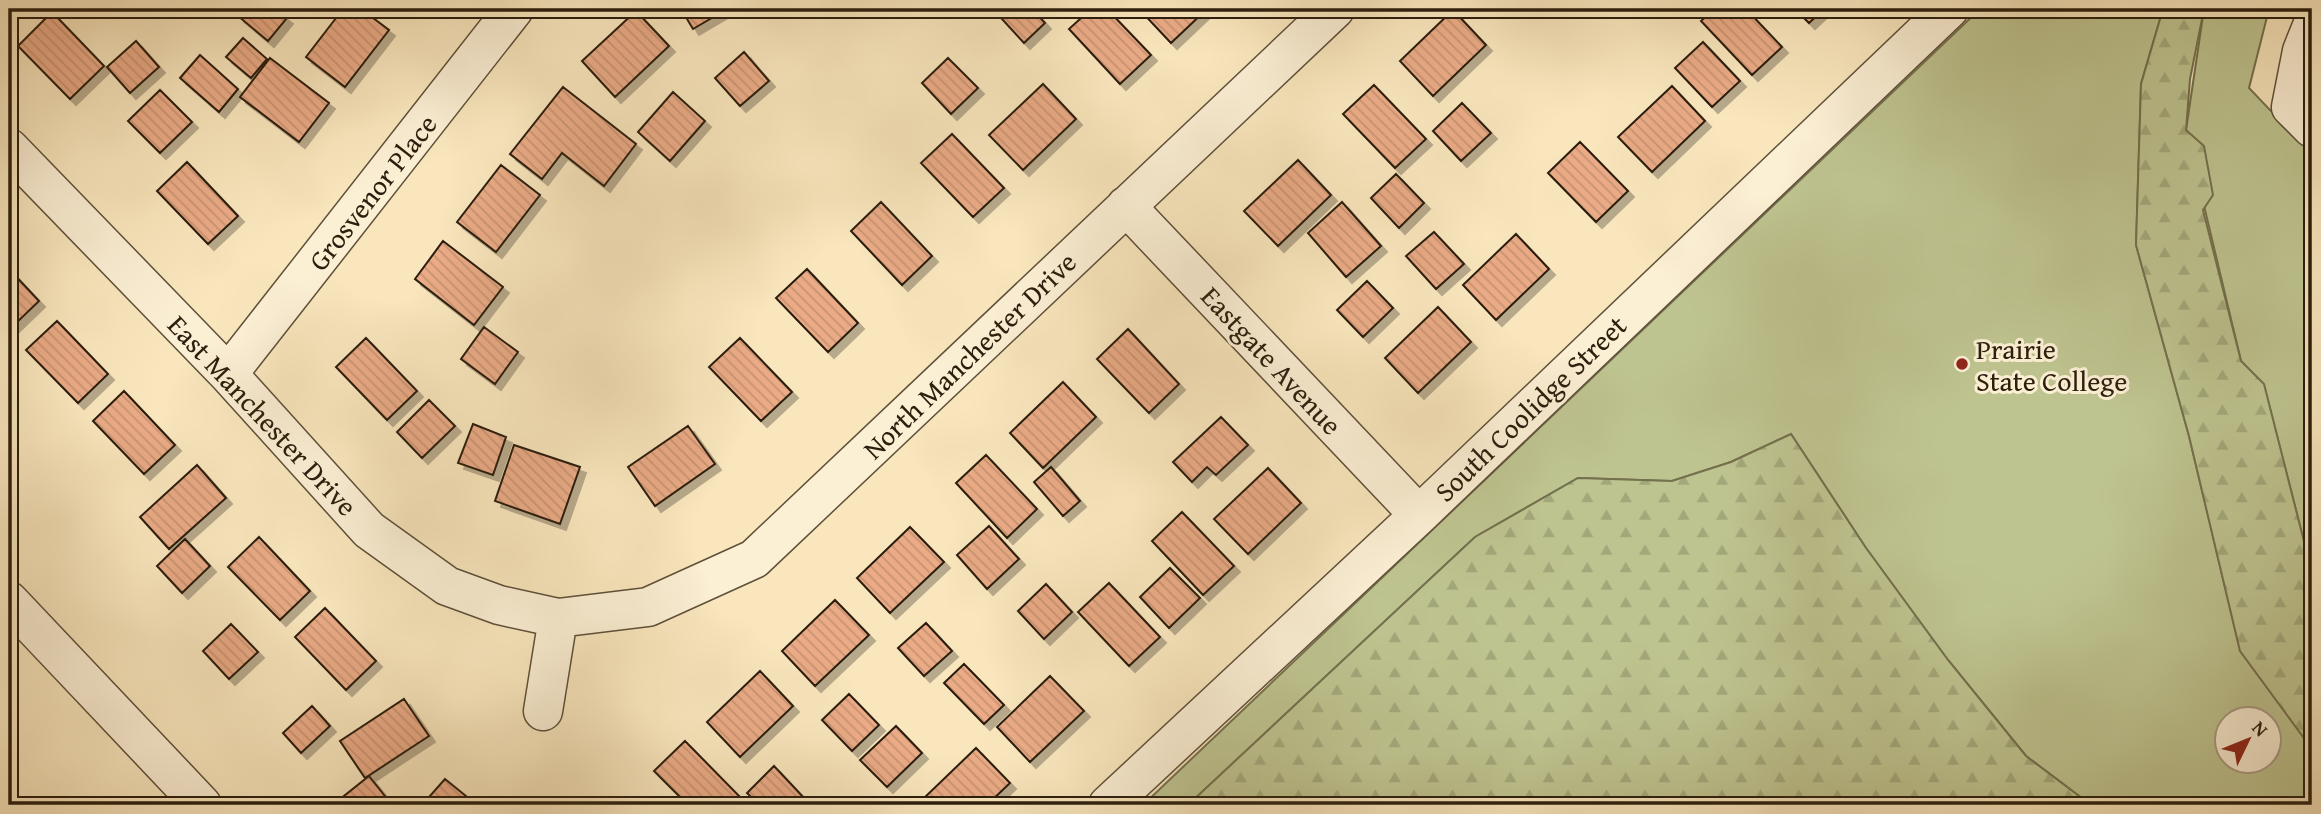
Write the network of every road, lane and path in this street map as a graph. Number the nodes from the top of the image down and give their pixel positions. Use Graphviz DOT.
graph roads {
  1 [pos="514,9"];
  2 [pos="1335,9"];
  3 [pos="1950,9"];
  4 [pos="2312,26"];
  5 [pos="2312,128"];
  6 [pos="9,148"];
  7 [pos="1126,206"];
  8 [pos="229,374"];
  9 [pos="1419,515"];
  10 [pos="9,601"];
  11 [pos="558,618"];
  12 [pos="543,711"];
  13 [pos="202,805"];
  14 [pos="1108,805"];
  1 -- 8 [label="street, Grosvenor Place"];
  2 -- 7 [label="street, North Manchester Drive"];
  3 -- 9 [label="street, South Coolidge Street"];
  4 -- 5 [label="street"];
  6 -- 8 [label="street, East Manchester Drive"];
  7 -- 9 [label="street, Eastgate Avenue"];
  7 -- 11 [label="street, North Manchester Drive"];
  8 -- 11 [label="street, East Manchester Drive"];
  9 -- 14 [label="street, South Coolidge Street"];
  10 -- 13 [label="street"];
  11 -- 12 [label="street"];
}
